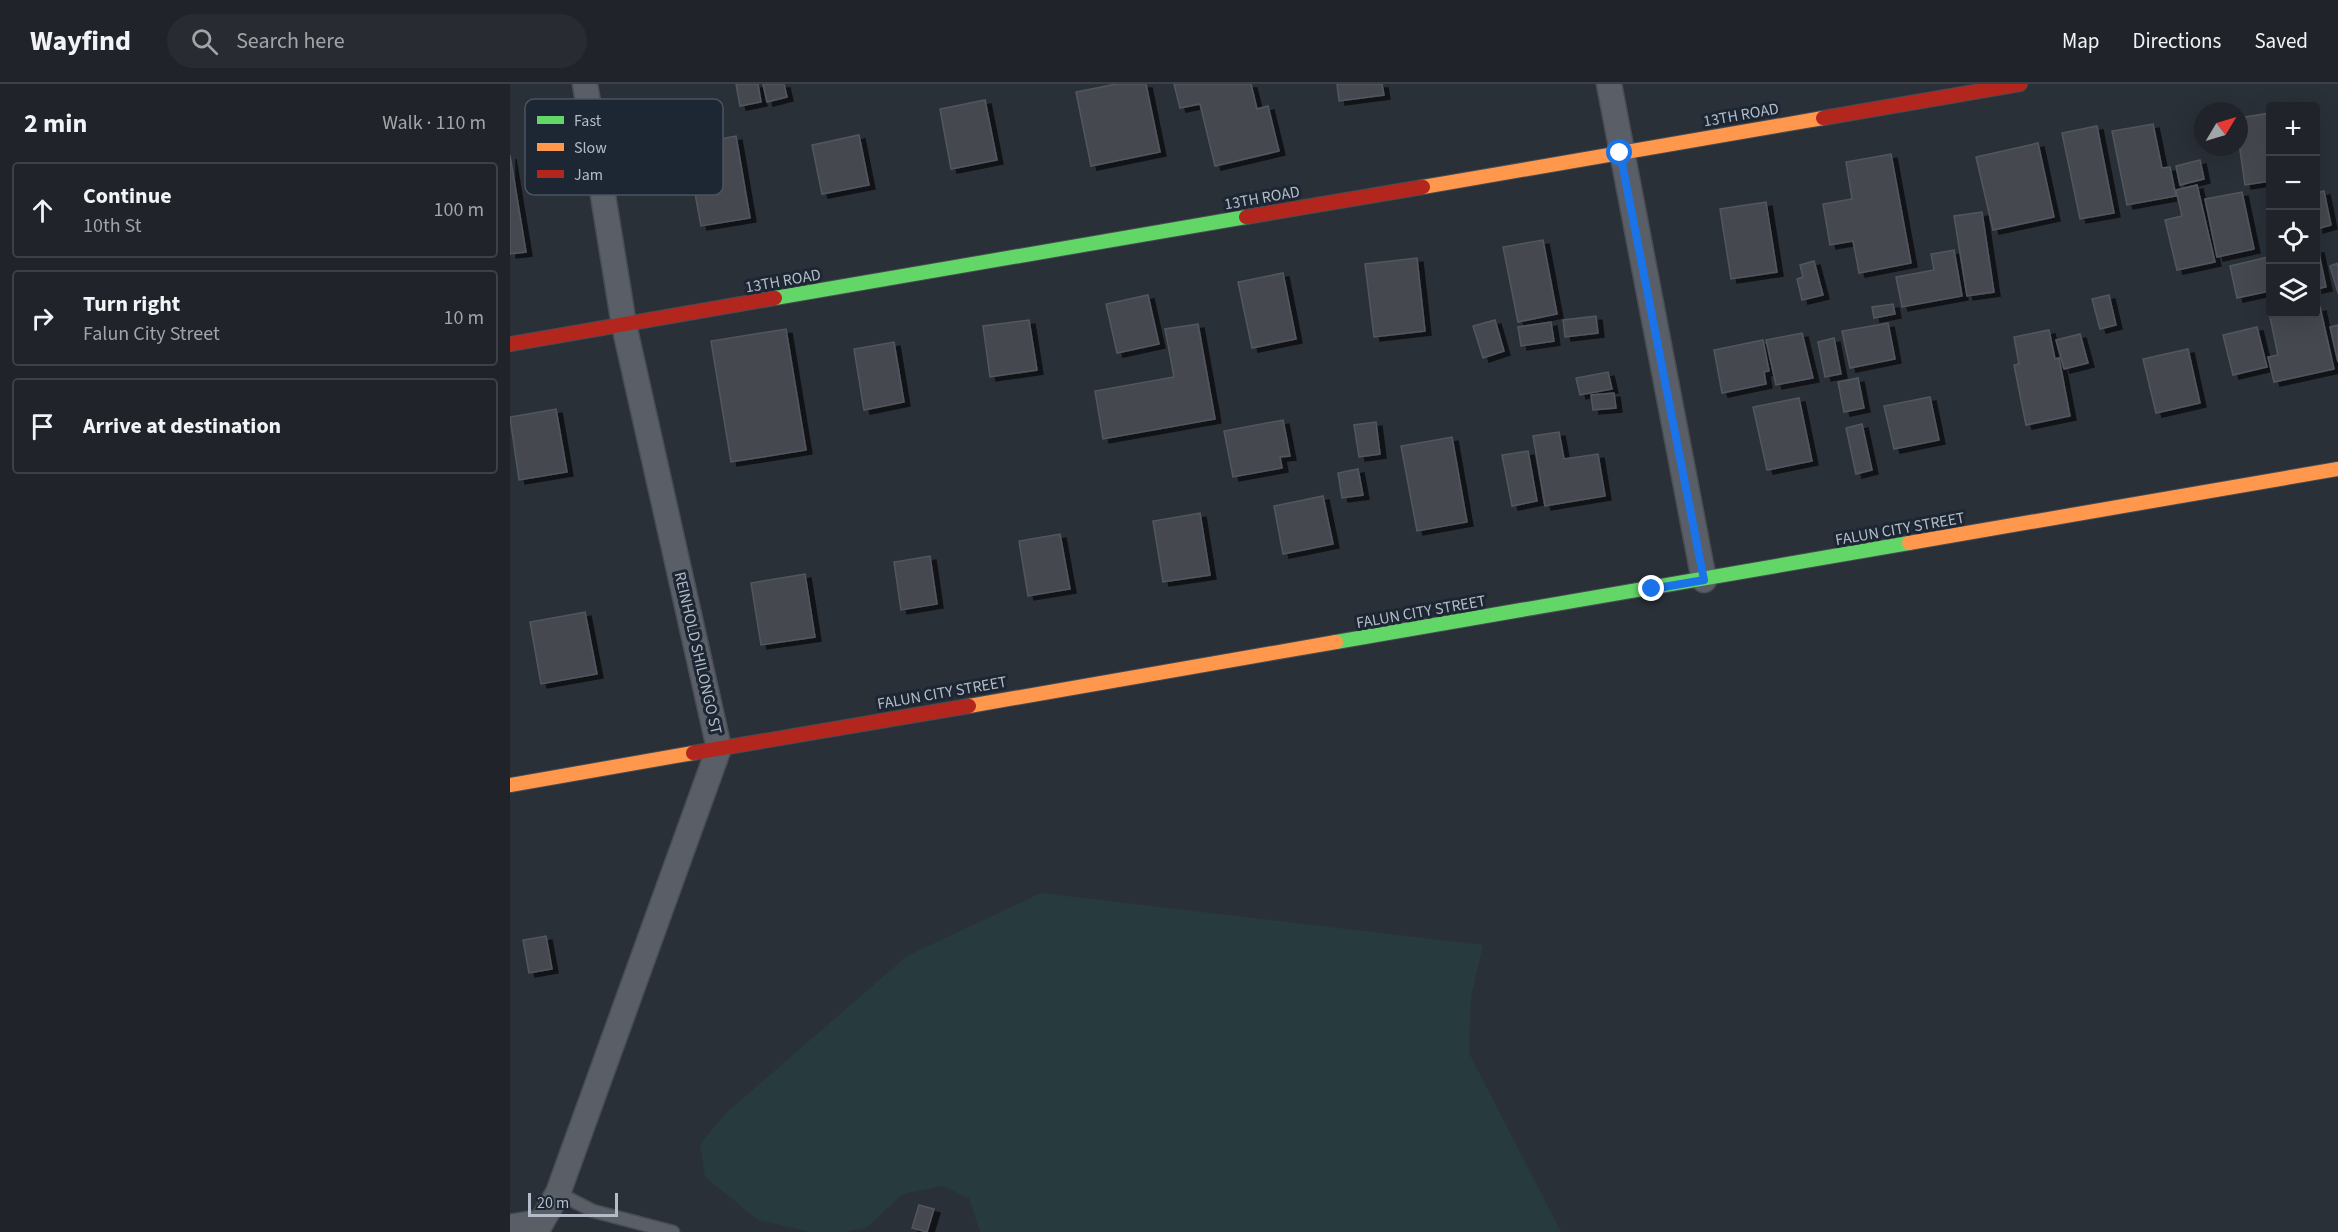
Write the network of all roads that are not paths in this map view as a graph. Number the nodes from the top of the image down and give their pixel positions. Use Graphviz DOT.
graph roads {
  1 [pos="585,84"];
  2 [pos="1609,84"];
  3 [pos="2020,84"];
  4 [pos="587,99"];
  5 [pos="1620,153"];
  6 [pos="603,195"];
  7 [pos="624,326"];
  8 [pos="510,344"];
  9 [pos="2338,469"];
  10 [pos="1704,580"];
  11 [pos="719,748"];
  12 [pos="510,785"];
  13 [pos="558,1193"];
  14 [pos="510,1227"];
  15 [pos="538,1227"];
  16 [pos="673,1232"];
  1 -- 4 [label="street, REINHOLD SHILONGO ST"];
  2 -- 5 [label="street"];
  3 -- 5 [label="street, 13TH ROAD"];
  5 -- 7 [label="street, 13TH ROAD"];
  5 -- 10 [label="street"];
  6 -- 7 [label="street, REINHOLD SHILONGO ST"];
  7 -- 8 [label="street, 13TH ROAD"];
  7 -- 11 [label="street, REINHOLD SHILONGO ST"];
  9 -- 10 [label="street, FALUN CITY STREET"];
  10 -- 11 [label="street, FALUN CITY STREET"];
  11 -- 12 [label="street, FALUN CITY STREET"];
  11 -- 13 [label="street, REINHOLD SHILONGO ST"];
  13 -- 15 [label="street, REINHOLD SHILONGO ST"];
  13 -- 16 [label="lane"];
  14 -- 15 [label="street"];
}
